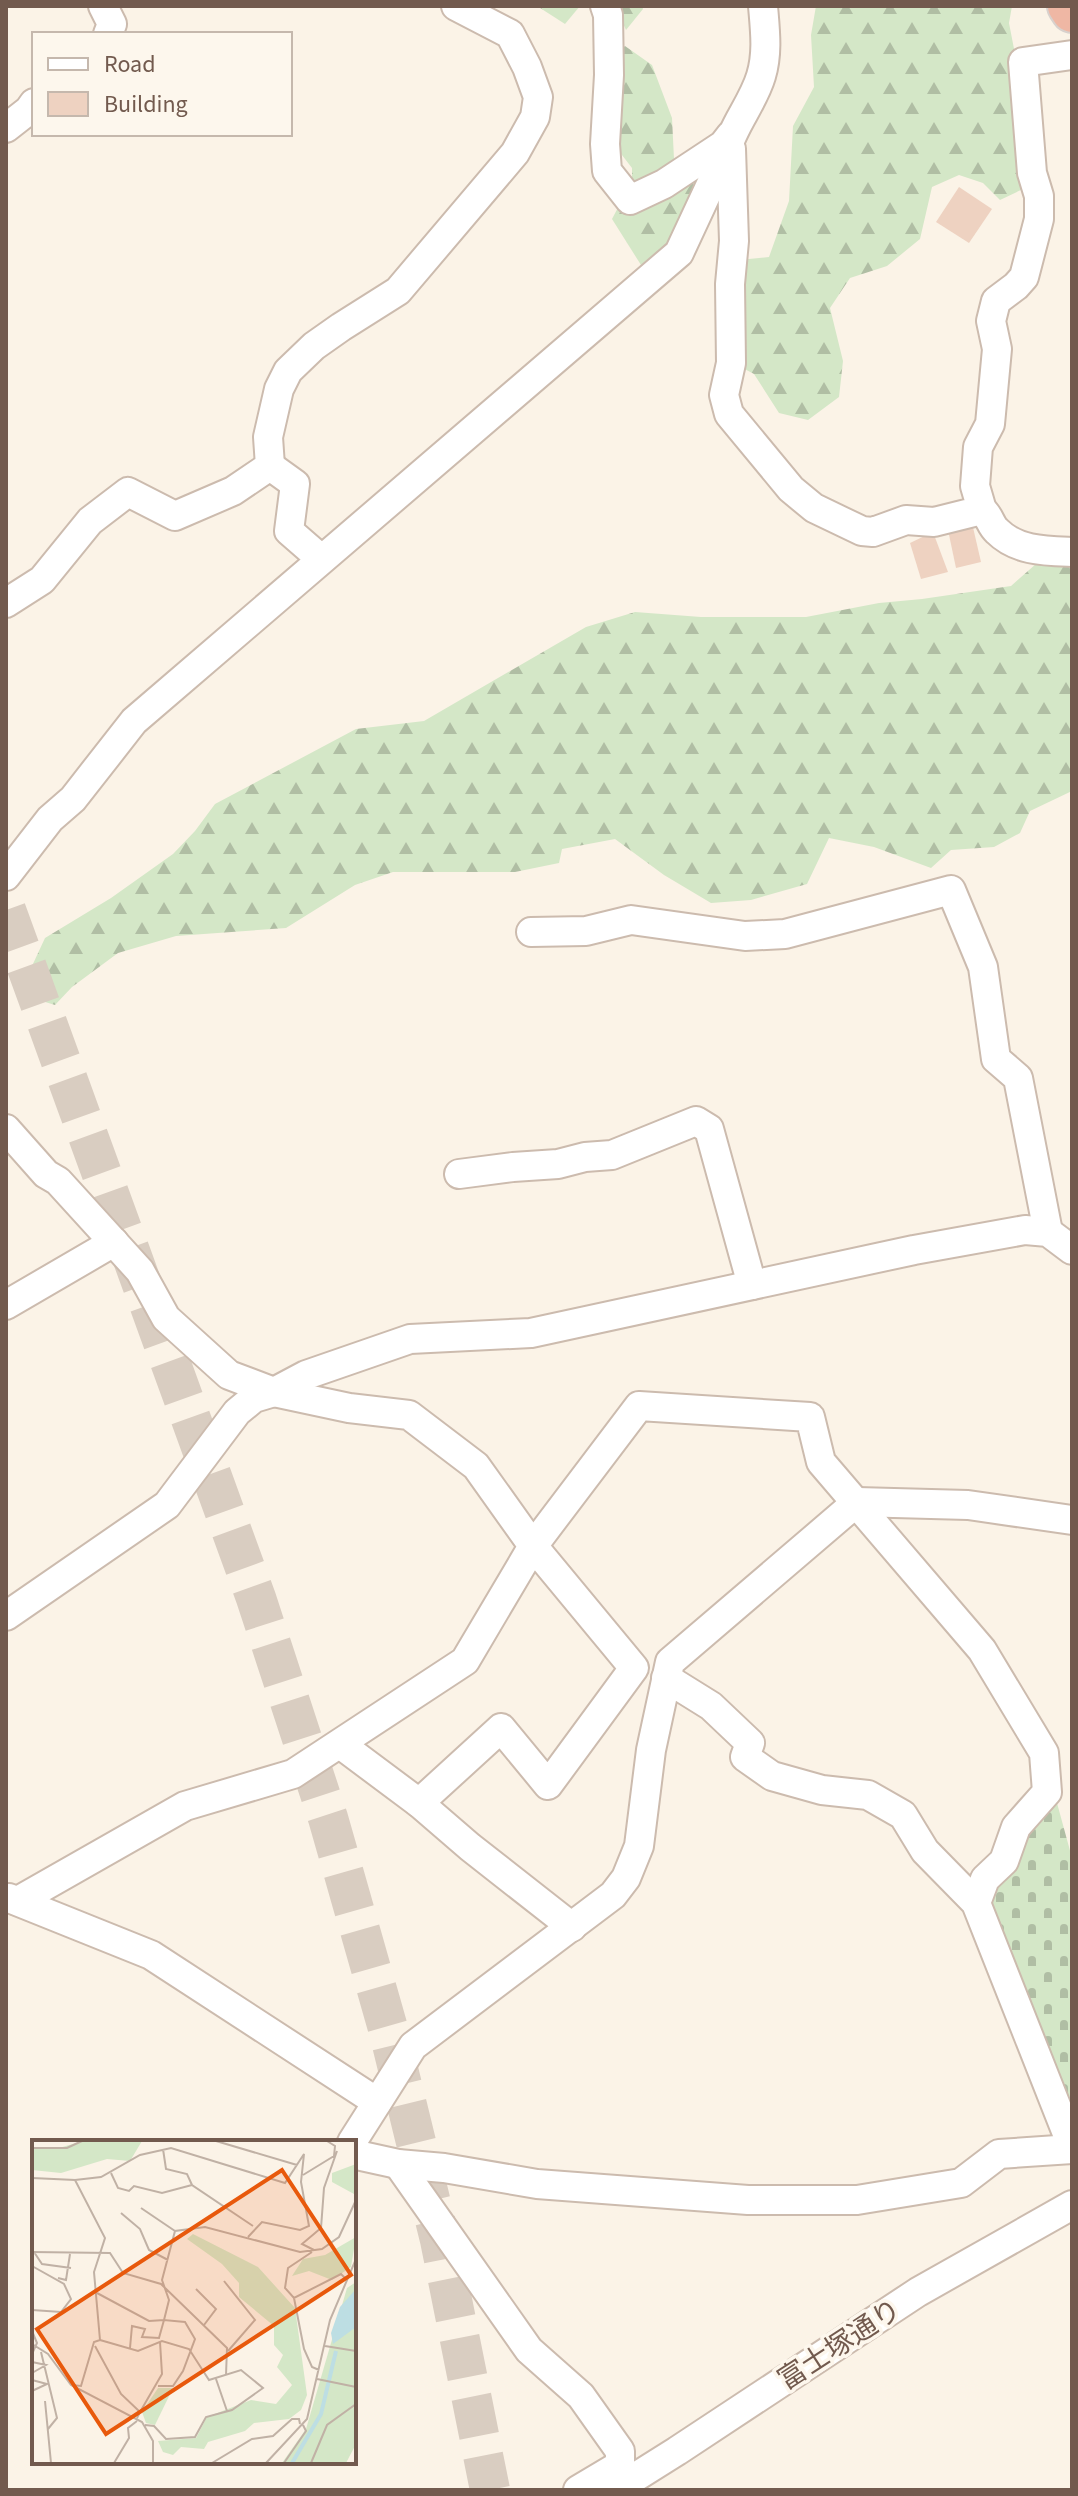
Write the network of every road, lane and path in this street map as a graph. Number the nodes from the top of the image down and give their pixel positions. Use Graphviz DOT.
graph roads {
  1 [pos="103,6"];
  2 [pos="456,6"];
  3 [pos="605,6"];
  4 [pos="763,6"];
  5 [pos="1068,6"];
  6 [pos="1072,12"];
  7 [pos="109,32"];
  8 [pos="1072,55"];
  9 [pos="32,106"];
  10 [pos="6,128"];
  11 [pos="730,136"];
  12 [pos="270,466"];
  13 [pos="987,515"];
  14 [pos="1072,552"];
  15 [pos="320,558"];
  16 [pos="6,603"];
  17 [pos="6,876"];
  18 [pos="531,932"];
  19 [pos="6,1129"];
  20 [pos="459,1174"];
  21 [pos="1048,1232"];
  22 [pos="114,1242"];
  23 [pos="1072,1250"];
  24 [pos="752,1285"];
  25 [pos="6,1305"];
  26 [pos="274,1392"];
  27 [pos="857,1502"];
  28 [pos="1072,1520"];
  29 [pos="533,1546"];
  30 [pos="6,1616"];
  31 [pos="666,1678"];
  32 [pos="340,1744"];
  33 [pos="419,1803"];
  34 [pos="12,1899"];
  35 [pos="976,1903"];
  36 [pos="572,1927"];
  37 [pos="377,2102"];
  38 [pos="356,2140"];
  39 [pos="1072,2148"];
  40 [pos="356,2152"];
  41 [pos="398,2164"];
  42 [pos="1072,2205"];
  43 [pos="578,2490"];
  44 [pos="610,2490"];
  1 -- 7 [label="street"];
  2 -- 12 [label="street"];
  3 -- 11 [label="street"];
  4 -- 11 [label="street"];
  5 -- 6 [label="highway"];
  8 -- 13 [label="street"];
  9 -- 10 [label="street"];
  11 -- 13 [label="street"];
  11 -- 15 [label="street"];
  12 -- 15 [label="street"];
  12 -- 16 [label="street"];
  13 -- 14 [label="street"];
  15 -- 17 [label="street"];
  18 -- 21 [label="street"];
  19 -- 22 [label="street"];
  20 -- 24 [label="street"];
  21 -- 23 [label="street"];
  21 -- 24 [label="street"];
  22 -- 25 [label="street"];
  22 -- 26 [label="street"];
  24 -- 26 [label="street"];
  26 -- 29 [label="street"];
  26 -- 30 [label="street"];
  27 -- 28 [label="street"];
  27 -- 29 [label="street"];
  27 -- 31 [label="street"];
  27 -- 35 [label="street"];
  29 -- 32 [label="street"];
  29 -- 33 [label="street"];
  31 -- 35 [label="street"];
  31 -- 36 [label="street"];
  32 -- 33 [label="street"];
  32 -- 34 [label="street"];
  33 -- 36 [label="street"];
  34 -- 37 [label="street"];
  35 -- 39 [label="street"];
  36 -- 37 [label="street"];
  37 -- 38 [label="street"];
  39 -- 41 [label="street"];
  40 -- 41 [label="street"];
  41 -- 43 [label="street"];
  42 -- 44 [label="street, 富士塚通り"];
}
